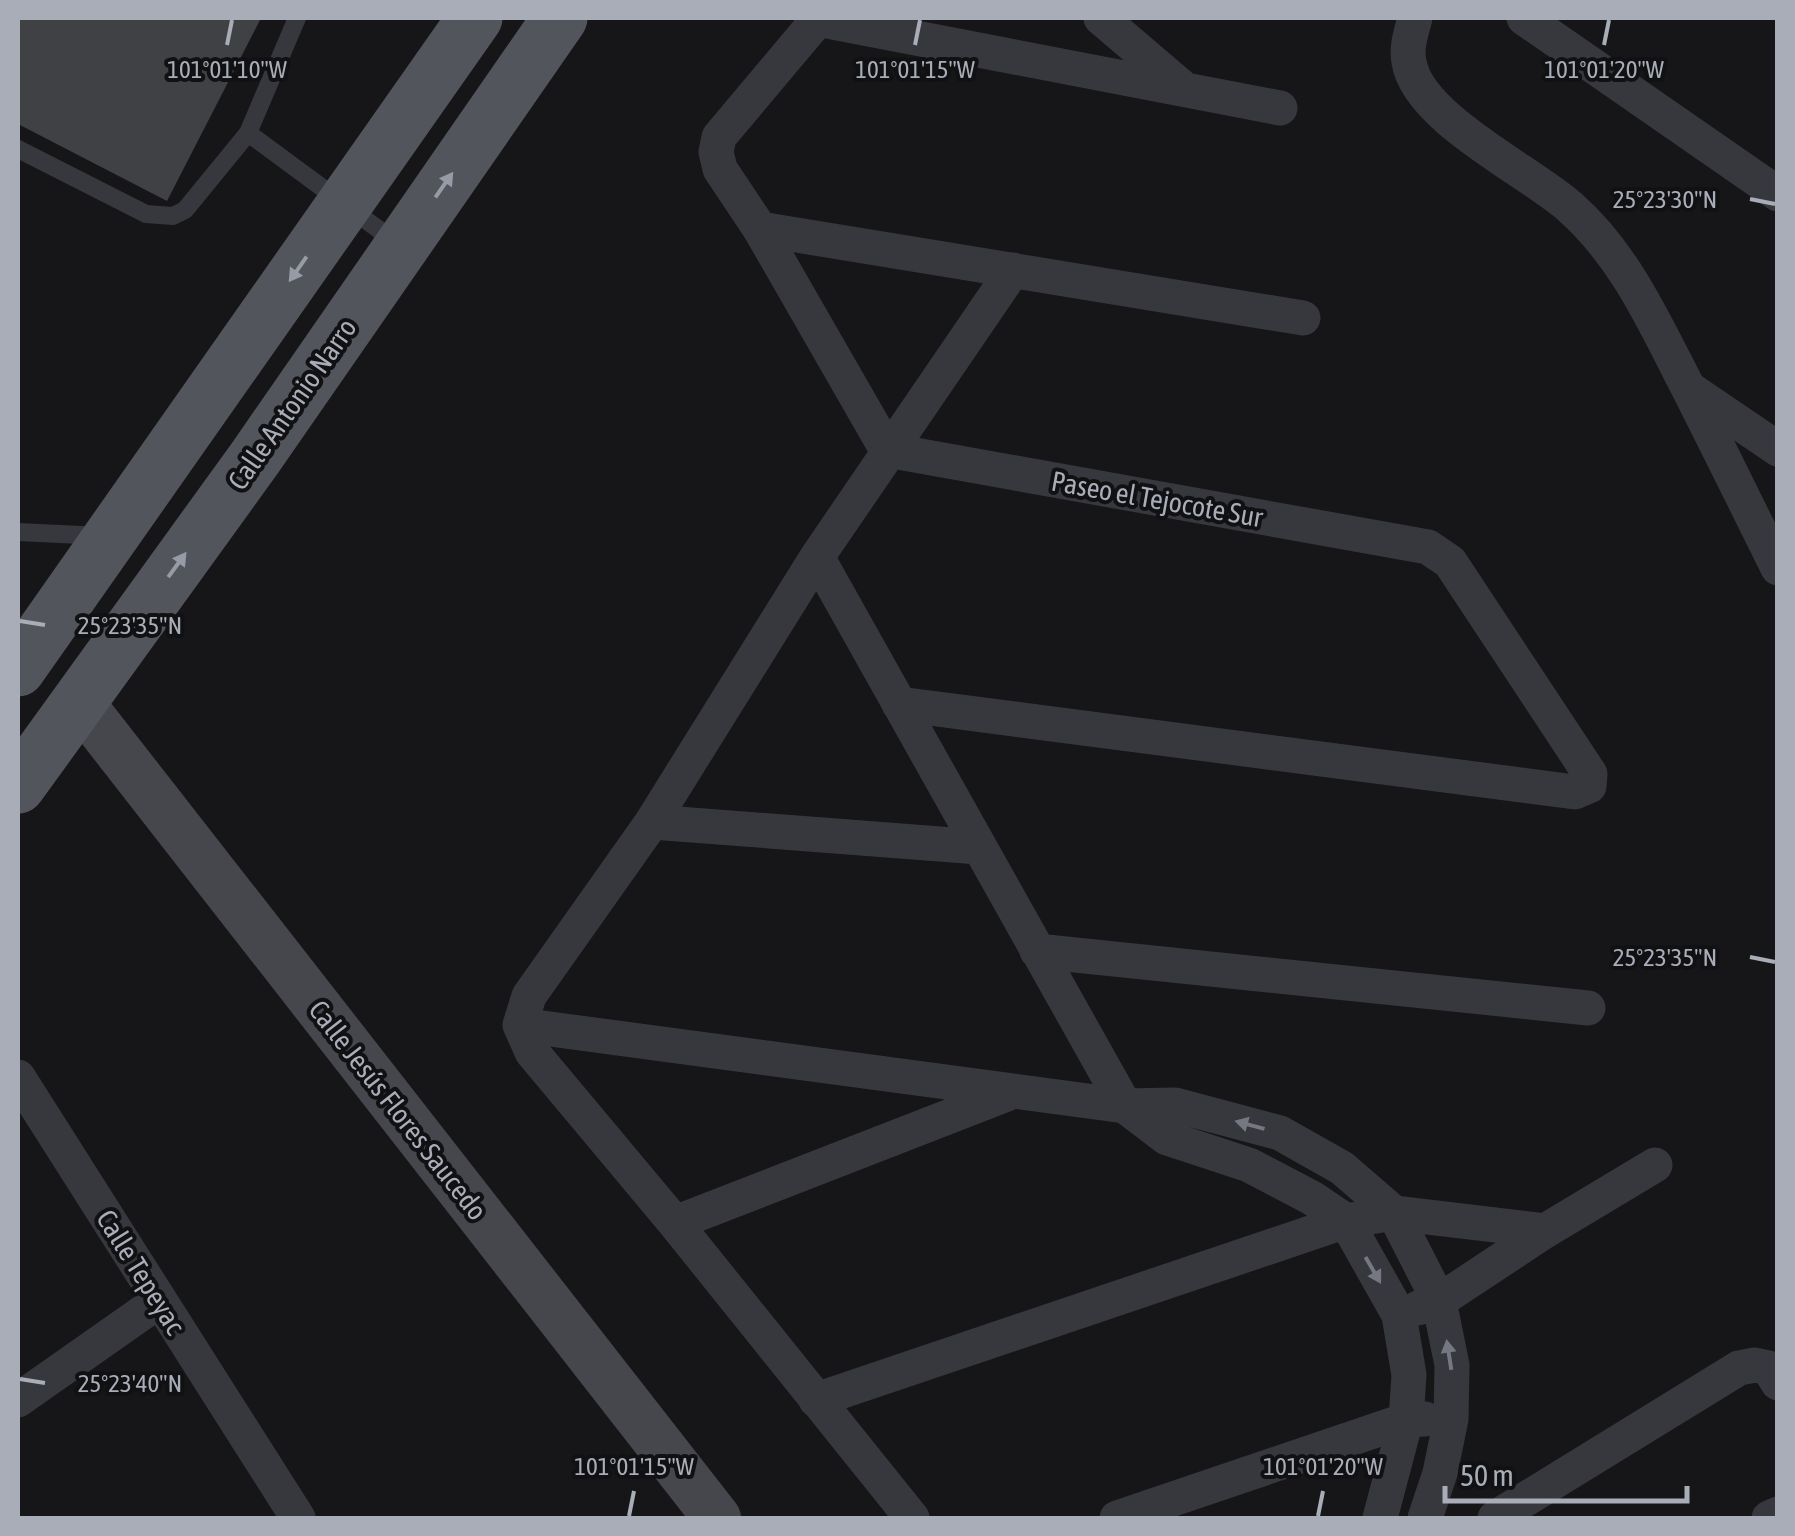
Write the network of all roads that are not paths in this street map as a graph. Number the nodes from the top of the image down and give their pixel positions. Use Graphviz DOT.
graph roads {
  1 [pos="296,18"];
  2 [pos="475,18"];
  3 [pos="560,18"];
  4 [pos="818,18"];
  5 [pos="1101,18"];
  6 [pos="1415,18"];
  7 [pos="1524,18"];
  8 [pos="1184,89"];
  9 [pos="1280,108"];
  10 [pos="248,133"];
  11 [pos="18,149"];
  12 [pos="1778,194"];
  13 [pos="345,203"];
  14 [pos="760,229"];
  15 [pos="402,246"];
  16 [pos="1012,270"];
  17 [pos="1303,318"];
  18 [pos="1688,388"];
  19 [pos="201,407"];
  20 [pos="1778,449"];
  21 [pos="887,450"];
  22 [pos="18,532"];
  23 [pos="110,537"];
  24 [pos="816,557"];
  25 [pos="1778,568"];
  26 [pos="18,669"];
  27 [pos="78,701"];
  28 [pos="899,704"];
  29 [pos="18,739"];
  30 [pos="18,786"];
  31 [pos="652,822"];
  32 [pos="979,847"];
  33 [pos="1037,950"];
  34 [pos="1588,1008"];
  35 [pos="520,1025"];
  36 [pos="18,1077"];
  37 [pos="1012,1092"];
  38 [pos="1125,1106"];
  39 [pos="1655,1165"];
  40 [pos="1394,1213"];
  41 [pos="1346,1221"];
  42 [pos="675,1223"];
  43 [pos="1545,1230"];
  44 [pos="159,1301"];
  45 [pos="1439,1301"];
  46 [pos="1398,1314"];
  47 [pos="1778,1383"];
  48 [pos="18,1400"];
  49 [pos="816,1400"];
  50 [pos="1450,1419"];
  51 [pos="1406,1420"];
  52 [pos="1778,1514"];
  53 [pos="298,1518"];
  54 [pos="717,1518"];
  55 [pos="912,1518"];
  56 [pos="1117,1518"];
  57 [pos="1380,1518"];
  58 [pos="1425,1518"];
  59 [pos="1496,1518"];
  60 [pos="1769,1518"];
  1 -- 10 [label="lane"];
  2 -- 13 [label="main road"];
  15 -- 3 [label="main road, Calle Antonio Narro, one-way"];
  4 -- 8 [label="street"];
  4 -- 14 [label="street"];
  5 -- 8 [label="street"];
  6 -- 18 [label="street"];
  7 -- 12 [label="street"];
  8 -- 9 [label="street"];
  10 -- 11 [label="lane"];
  10 -- 13 [label="lane"];
  13 -- 15 [label="lane"];
  13 -- 19 [label="main road, one-way"];
  14 -- 16 [label="street"];
  14 -- 21 [label="street"];
  27 -- 15 [label="main road, Calle Antonio Narro, one-way"];
  16 -- 17 [label="street"];
  16 -- 21 [label="street"];
  18 -- 20 [label="street"];
  18 -- 25 [label="street"];
  19 -- 23 [label="main road"];
  19 -- 27 [label="main road"];
  21 -- 24 [label="street"];
  21 -- 28 [label="street, Paseo el Tejocote Sur"];
  22 -- 23 [label="lane"];
  23 -- 26 [label="main road"];
  24 -- 28 [label="street"];
  24 -- 31 [label="street"];
  27 -- 29 [label="main road"];
  27 -- 30 [label="main road, Calle Antonio Narro"];
  27 -- 54 [label="main road, Calle Jesús Flores Saucedo"];
  28 -- 32 [label="street"];
  31 -- 32 [label="street"];
  31 -- 35 [label="street"];
  32 -- 33 [label="street"];
  33 -- 34 [label="street"];
  33 -- 38 [label="street"];
  35 -- 37 [label="street"];
  35 -- 42 [label="street"];
  36 -- 44 [label="street, Calle Tepeyac"];
  37 -- 38 [label="street"];
  37 -- 42 [label="street"];
  40 -- 38 [label="street, one-way"];
  38 -- 41 [label="street"];
  39 -- 43 [label="street"];
  40 -- 41 [label="street"];
  40 -- 43 [label="street"];
  40 -- 45 [label="street"];
  41 -- 46 [label="street, one-way"];
  41 -- 49 [label="street"];
  42 -- 49 [label="street"];
  43 -- 45 [label="street"];
  44 -- 48 [label="street"];
  44 -- 53 [label="street, Calle Tepeyac"];
  45 -- 46 [label="street"];
  50 -- 45 [label="street, one-way"];
  46 -- 51 [label="street"];
  47 -- 59 [label="street"];
  49 -- 55 [label="street"];
  50 -- 51 [label="street"];
  50 -- 58 [label="street"];
  51 -- 56 [label="street"];
  51 -- 57 [label="street"];
  52 -- 60 [label="street"];
}
